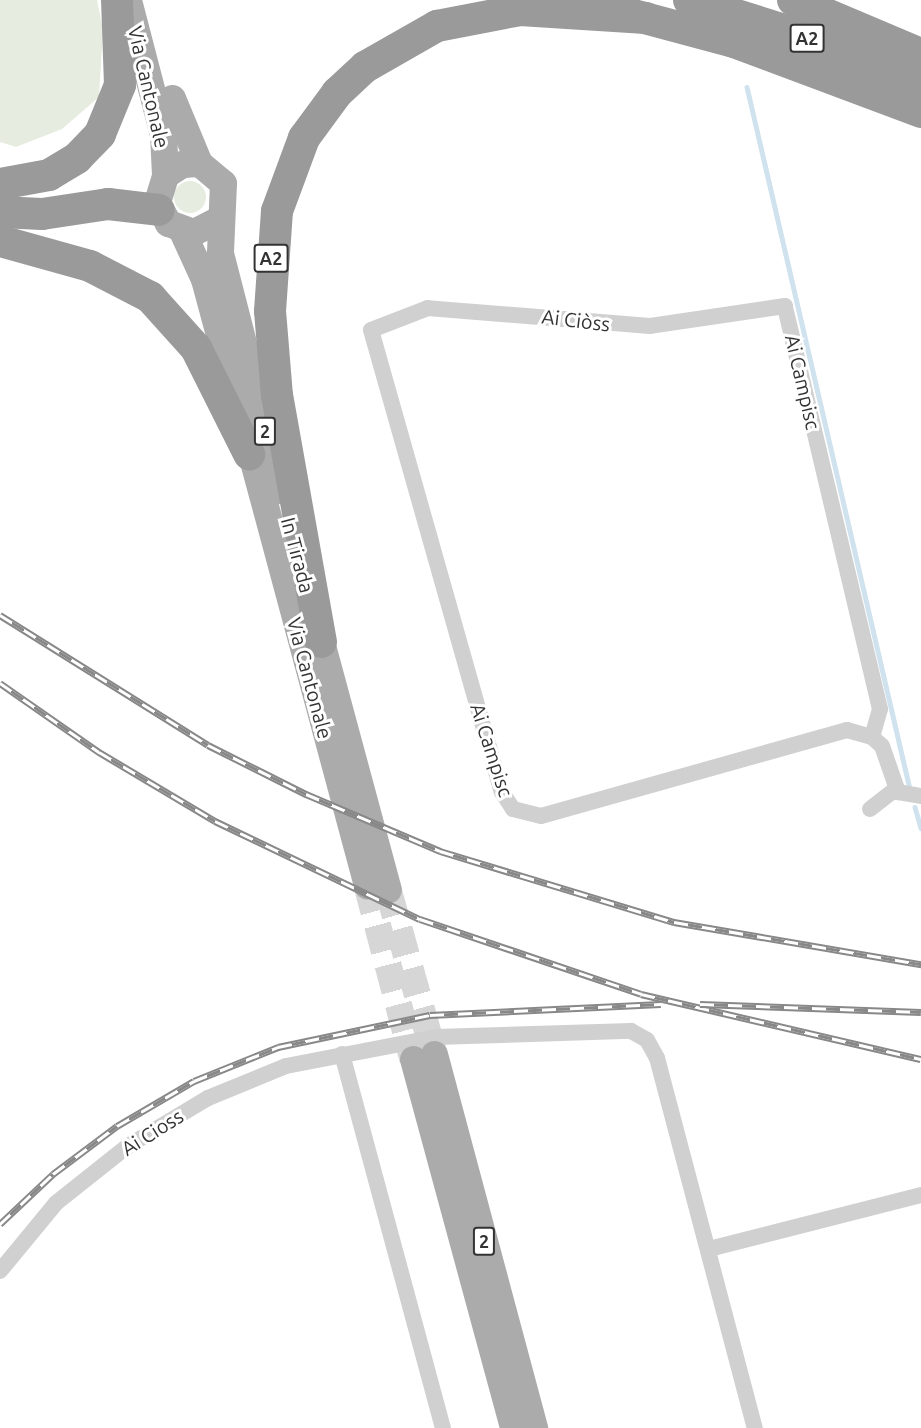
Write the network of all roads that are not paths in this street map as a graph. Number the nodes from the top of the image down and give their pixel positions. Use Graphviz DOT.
graph roads {
  1 [pos="117,0"];
  2 [pos="128,0"];
  3 [pos="146,0"];
  4 [pos="557,0"];
  5 [pos="689,0"];
  6 [pos="793,0"];
  7 [pos="841,0"];
  8 [pos="646,18"];
  9 [pos="921,35"];
  10 [pos="921,54"];
  11 [pos="921,87"];
  12 [pos="921,112"];
  13 [pos="199,163"];
  14 [pos="165,175"];
  15 [pos="0,184"];
  16 [pos="0,212"];
  17 [pos="219,219"];
  18 [pos="170,220"];
  19 [pos="0,241"];
  20 [pos="785,306"];
  21 [pos="371,330"];
  22 [pos="249,454"];
  23 [pos="321,642"];
  24 [pos="872,737"];
  25 [pos="895,789"];
  26 [pos="921,796"];
  27 [pos="870,809"];
  28 [pos="377,887"];
  29 [pos="342,1054"];
  30 [pos="921,1195"];
  31 [pos="709,1249"];
  32 [pos="0,1271"];
  33 [pos="443,1428"];
  34 [pos="513,1428"];
  35 [pos="534,1428"];
  36 [pos="755,1428"];
  1 -- 15 [label="highway"];
  2 -- 14 [label="main road, Via Cantonale"];
  3 -- 13 [label="main road, Via Cantonale"];
  4 -- 8 [label="highway, A2"];
  5 -- 11 [label="highway, A2"];
  6 -- 10 [label="highway, A2"];
  7 -- 9 [label="highway, A2"];
  8 -- 12 [label="highway, A2"];
  8 -- 23 [label="highway, A2"];
  13 -- 14 [label="main road"];
  13 -- 17 [label="main road"];
  14 -- 18 [label="main road"];
  16 -- 18 [label="highway"];
  17 -- 18 [label="main road"];
  17 -- 23 [label="main road, In Tirada / 2"];
  18 -- 22 [label="main road, Via Cantonale / 2"];
  19 -- 22 [label="highway"];
  20 -- 21 [label="street, Ai Ciòss"];
  20 -- 24 [label="street, Ai Campisc"];
  21 -- 24 [label="street, Ai Campisc"];
  22 -- 28 [label="main road, Via Cantonale / 2"];
  23 -- 28 [label="main road, In Tirada / 2"];
  24 -- 25 [label="street"];
  25 -- 26 [label="street"];
  25 -- 27 [label="street"];
  29 -- 31 [label="street, Ai Cioss"];
  29 -- 32 [label="street, Ai Cioss"];
  29 -- 33 [label="street"];
  30 -- 31 [label="street"];
  31 -- 36 [label="street"];
  34 -- 35 [label="main road, 2"];
}
